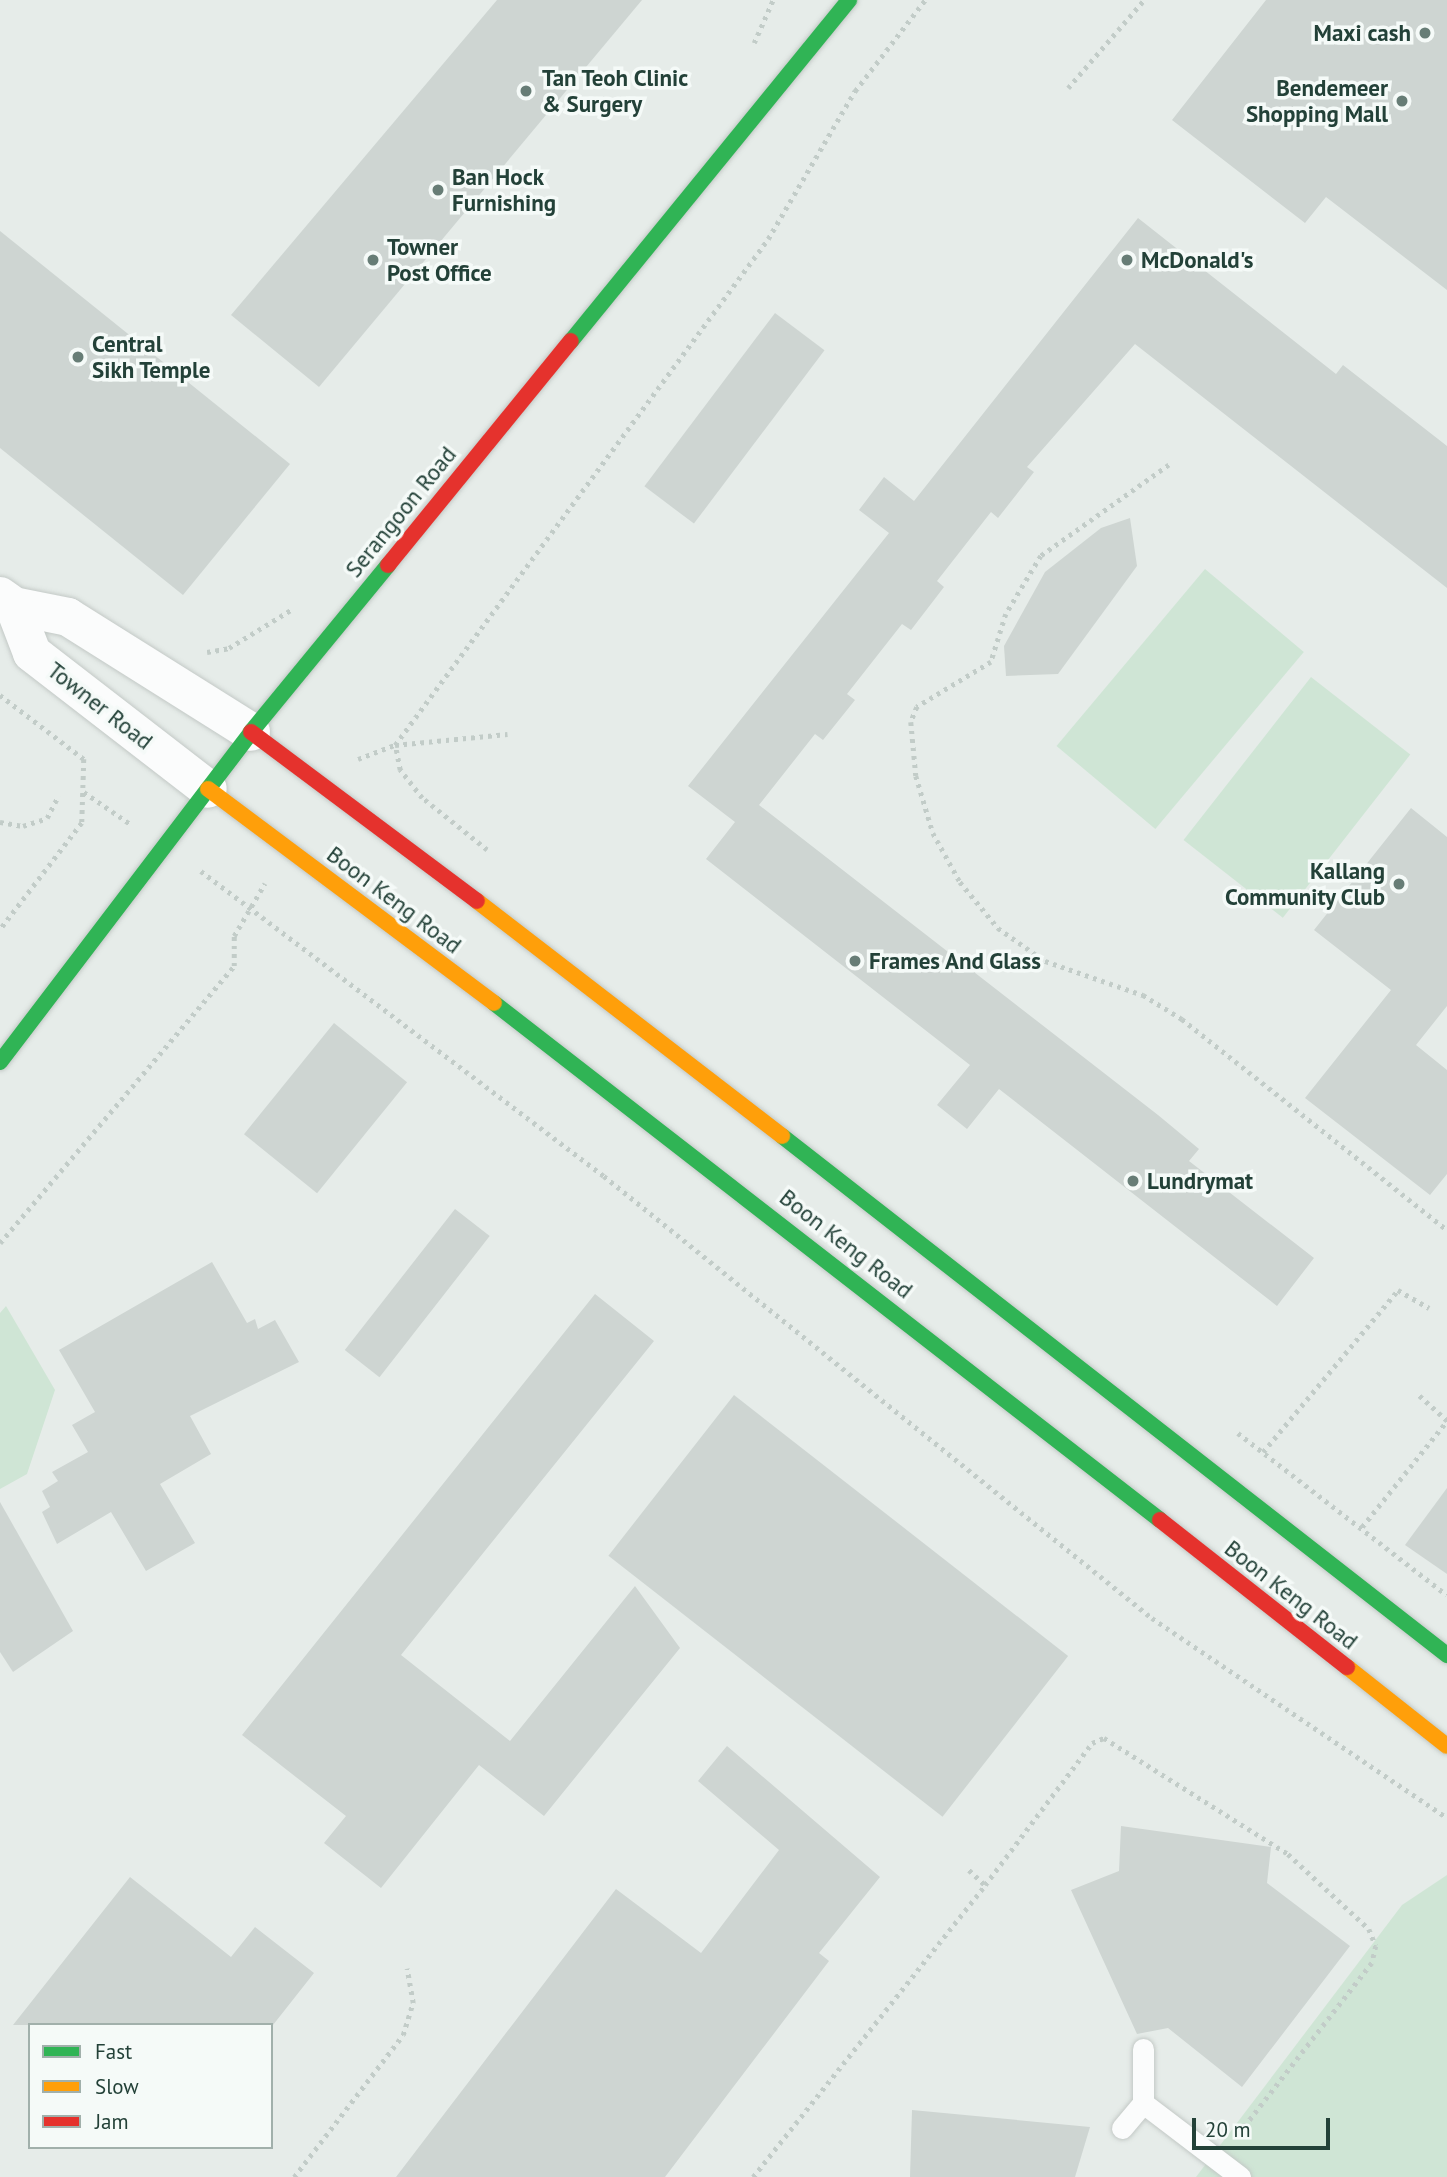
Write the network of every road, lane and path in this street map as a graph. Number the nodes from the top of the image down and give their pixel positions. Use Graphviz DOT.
graph roads {
  1 [pos="849,0"];
  2 [pos="925,0"];
  3 [pos="1144,0"];
  4 [pos="1068,88"];
  5 [pos="1169,465"];
  6 [pos="7,601"];
  7 [pos="0,695"];
  8 [pos="251,732"];
  9 [pos="507,734"];
  10 [pos="395,744"];
  11 [pos="360,755"];
  12 [pos="208,789"];
  13 [pos="58,796"];
  14 [pos="0,822"];
  15 [pos="491,854"];
  16 [pos="0,930"];
  17 [pos="0,1062"];
  18 [pos="1447,1230"];
  19 [pos="0,1243"];
  20 [pos="1429,1308"];
  21 [pos="1418,1395"];
  22 [pos="1232,1428"];
  23 [pos="1263,1452"];
  24 [pos="1363,1526"];
  25 [pos="1335,1565"];
  26 [pos="1447,1595"];
  27 [pos="1447,1655"];
  28 [pos="1447,1746"];
  29 [pos="1447,1818"];
  30 [pos="969,1870"];
  31 [pos="985,1885"];
  32 [pos="407,1969"];
  33 [pos="1143,2049"];
  34 [pos="1143,2103"];
  35 [pos="1122,2128"];
  36 [pos="1219,2160"];
  37 [pos="294,2177"];
  38 [pos="753,2177"];
  39 [pos="1240,2177"];
  1 -- 8 [label="main road, Serangoon Road"];
  2 -- 10 [label="path"];
  3 -- 4 [label="path"];
  5 -- 18 [label="path"];
  6 -- 8 [label="street, Towner Road"];
  6 -- 12 [label="street, Towner Road"];
  7 -- 16 [label="path"];
  8 -- 12 [label="main road, Serangoon Road"];
  8 -- 25 [label="main road, Boon Keng Road"];
  9 -- 10 [label="path"];
  10 -- 11 [label="path"];
  10 -- 15 [label="path"];
  12 -- 17 [label="main road, Serangoon Road"];
  12 -- 28 [label="main road, Boon Keng Road"];
  13 -- 14 [label="path"];
  19 -- 29 [label="path"];
  20 -- 23 [label="path"];
  21 -- 24 [label="path"];
  22 -- 23 [label="path"];
  23 -- 24 [label="path"];
  24 -- 25 [label="path"];
  24 -- 26 [label="path"];
  25 -- 27 [label="main road, Boon Keng Road"];
  30 -- 31 [label="path"];
  31 -- 36 [label="path"];
  31 -- 38 [label="path"];
  32 -- 37 [label="path"];
  33 -- 34 [label="lane"];
  34 -- 35 [label="lane"];
  34 -- 36 [label="lane"];
  36 -- 39 [label="lane"];
}
